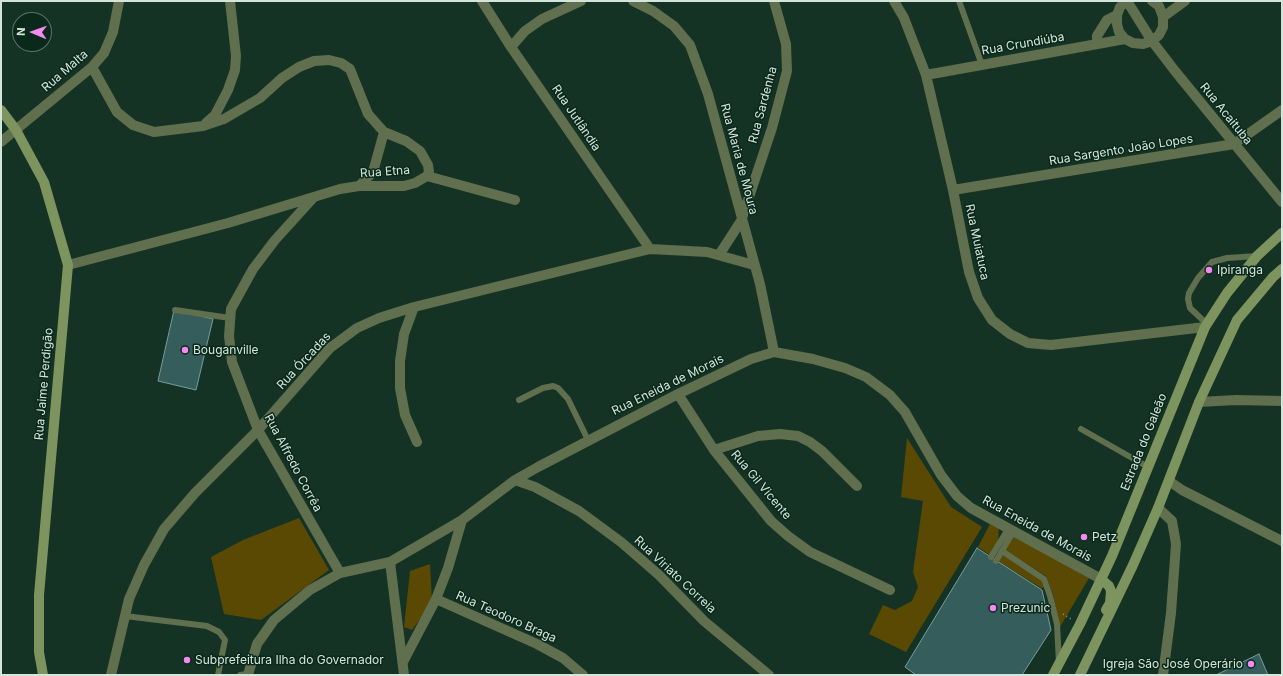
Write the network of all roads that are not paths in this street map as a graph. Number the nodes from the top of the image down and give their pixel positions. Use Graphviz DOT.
graph roads {
  1 [pos="119,1"];
  2 [pos="230,1"];
  3 [pos="482,1"];
  4 [pos="581,1"];
  5 [pos="633,1"];
  6 [pos="774,1"];
  7 [pos="894,1"];
  8 [pos="959,1"];
  9 [pos="1127,1"];
  10 [pos="1152,1"];
  11 [pos="1185,1"];
  12 [pos="1117,15"];
  13 [pos="1163,17"];
  14 [pos="1125,39"];
  15 [pos="1152,41"];
  16 [pos="1097,44"];
  17 [pos="511,47"];
  18 [pos="982,65"];
  19 [pos="92,67"];
  20 [pos="926,75"];
  21 [pos="1,110"];
  22 [pos="1282,110"];
  23 [pos="203,126"];
  24 [pos="16,130"];
  25 [pos="384,132"];
  26 [pos="1,142"];
  27 [pos="1234,144"];
  28 [pos="427,176"];
  29 [pos="359,186"];
  30 [pos="953,190"];
  31 [pos="314,197"];
  32 [pos="515,200"];
  33 [pos="1282,202"];
  34 [pos="741,221"];
  35 [pos="1282,233"];
  36 [pos="650,249"];
  37 [pos="719,255"];
  38 [pos="1258,256"];
  39 [pos="68,265"];
  40 [pos="754,265"];
  41 [pos="1282,268"];
  42 [pos="414,307"];
  43 [pos="175,310"];
  44 [pos="230,318"];
  45 [pos="1206,325"];
  46 [pos="774,352"];
  47 [pos="678,394"];
  48 [pos="520,400"];
  49 [pos="1282,401"];
  50 [pos="1199,402"];
  51 [pos="1081,428"];
  52 [pos="258,430"];
  53 [pos="588,440"];
  54 [pos="417,442"];
  55 [pos="714,450"];
  56 [pos="1148,467"];
  57 [pos="515,480"];
  58 [pos="1169,481"];
  59 [pos="857,486"];
  60 [pos="1158,508"];
  61 [pos="462,520"];
  62 [pos="1011,530"];
  63 [pos="1282,541"];
  64 [pos="1002,551"];
  65 [pos="390,562"];
  66 [pos="340,573"];
  67 [pos="1101,579"];
  68 [pos="890,590"];
  69 [pos="436,599"];
  70 [pos="125,616"];
  71 [pos="403,662"];
  72 [pos="1059,665"];
  73 [pos="43,675"];
  74 [pos="111,675"];
  75 [pos="218,675"];
  76 [pos="240,675"];
  77 [pos="248,675"];
  78 [pos="404,675"];
  79 [pos="583,675"];
  80 [pos="769,675"];
  81 [pos="1053,675"];
  82 [pos="1078,675"];
  83 [pos="1163,675"];
  1 -- 19 [label="street, Rua Malta"];
  2 -- 23 [label="street"];
  3 -- 17 [label="street, Rua Jutlândia"];
  4 -- 17 [label="street"];
  5 -- 34 [label="street, Rua Maria de Moura"];
  6 -- 34 [label="street, Rua Sardenha"];
  7 -- 20 [label="street, Rua Muiatuca"];
  8 -- 18 [label="lane"];
  9 -- 12 [label="street"];
  9 -- 15 [label="street, Rua Acaituba"];
  10 -- 13 [label="street"];
  11 -- 13 [label="street"];
  12 -- 14 [label="street"];
  12 -- 16 [label="street"];
  13 -- 15 [label="street"];
  14 -- 15 [label="street"];
  14 -- 16 [label="street, Rua Crundiúba"];
  15 -- 27 [label="street, Rua Acaituba"];
  16 -- 18 [label="street, Rua Crundiúba"];
  17 -- 36 [label="street, Rua Jutlândia"];
  18 -- 20 [label="street, Rua Crundiúba"];
  19 -- 23 [label="street, Rua Etna"];
  19 -- 24 [label="street, Rua Malta"];
  20 -- 30 [label="street, Rua Muiatuca"];
  21 -- 24 [label="main road, Rua Jaime Perdigão"];
  22 -- 27 [label="street, Rua Sargento João Lopes"];
  23 -- 25 [label="street, Rua Etna"];
  24 -- 26 [label="street, Rua Malta"];
  24 -- 39 [label="main road, Rua Jaime Perdigão"];
  25 -- 28 [label="street, Rua Etna"];
  25 -- 29 [label="street"];
  27 -- 30 [label="street, Rua Sargento João Lopes"];
  27 -- 33 [label="street, Rua Acaituba"];
  28 -- 29 [label="street, Rua Etna"];
  28 -- 32 [label="street"];
  29 -- 31 [label="street, Rua Etna"];
  30 -- 45 [label="street, Rua Muiatuca"];
  31 -- 39 [label="street, Rua Etna"];
  31 -- 44 [label="street, Rua Alfredo Corrêa"];
  34 -- 37 [label="street, Rua Sardenha"];
  34 -- 40 [label="street, Rua Maria de Moura"];
  35 -- 38 [label="main road, Estrada do Galeão"];
  36 -- 37 [label="street, Rua Órcadas"];
  36 -- 42 [label="street, Rua Órcadas"];
  37 -- 40 [label="street, Rua Órcadas"];
  38 -- 45 [label="main road, Estrada do Galeão"];
  38 -- 45 [label="lane"];
  39 -- 73 [label="main road, Rua Jaime Perdigão"];
  40 -- 46 [label="street, Rua Maria de Moura"];
  41 -- 50 [label="main road"];
  42 -- 52 [label="street, Rua Órcadas"];
  42 -- 54 [label="street"];
  43 -- 44 [label="lane"];
  44 -- 52 [label="street, Rua Alfredo Corrêa"];
  45 -- 56 [label="main road, Estrada do Galeão"];
  46 -- 47 [label="street, Rua Eneida de Morais"];
  46 -- 62 [label="street, Rua Eneida de Morais"];
  47 -- 53 [label="street, Rua Eneida de Morais"];
  47 -- 55 [label="street, Rua Gil Vicente"];
  48 -- 53 [label="lane"];
  49 -- 50 [label="street"];
  50 -- 58 [label="main road"];
  51 -- 56 [label="lane"];
  52 -- 66 [label="street, Rua Alfredo Corrêa"];
  52 -- 70 [label="street, Rua Órcadas"];
  53 -- 57 [label="street, Rua Eneida de Morais"];
  55 -- 59 [label="street"];
  55 -- 68 [label="street, Rua Gil Vicente"];
  56 -- 67 [label="main road, Estrada do Galeão"];
  57 -- 61 [label="street, Rua Eneida de Morais"];
  57 -- 80 [label="street, Rua Viriato Correia"];
  58 -- 60 [label="main road"];
  58 -- 63 [label="street"];
  60 -- 82 [label="main road"];
  60 -- 83 [label="street"];
  61 -- 65 [label="street, Rua Eneida de Morais"];
  61 -- 69 [label="street"];
  62 -- 64 [label="lane"];
  62 -- 64 [label="lane"];
  62 -- 67 [label="street, Rua Eneida de Morais"];
  64 -- 72 [label="lane"];
  65 -- 66 [label="street, Rua Eneida de Morais"];
  65 -- 71 [label="street"];
  66 -- 77 [label="street, Rua Eneida de Morais"];
  67 -- 72 [label="main road, Estrada do Galeão"];
  67 -- 82 [label="main road"];
  69 -- 71 [label="street"];
  69 -- 79 [label="street, Rua Teodoro Braga"];
  70 -- 74 [label="street, Rua Órcadas"];
  70 -- 75 [label="lane"];
  71 -- 78 [label="street"];
  72 -- 81 [label="main road, Estrada do Galeão"];
  76 -- 77 [label="lane"];
}
